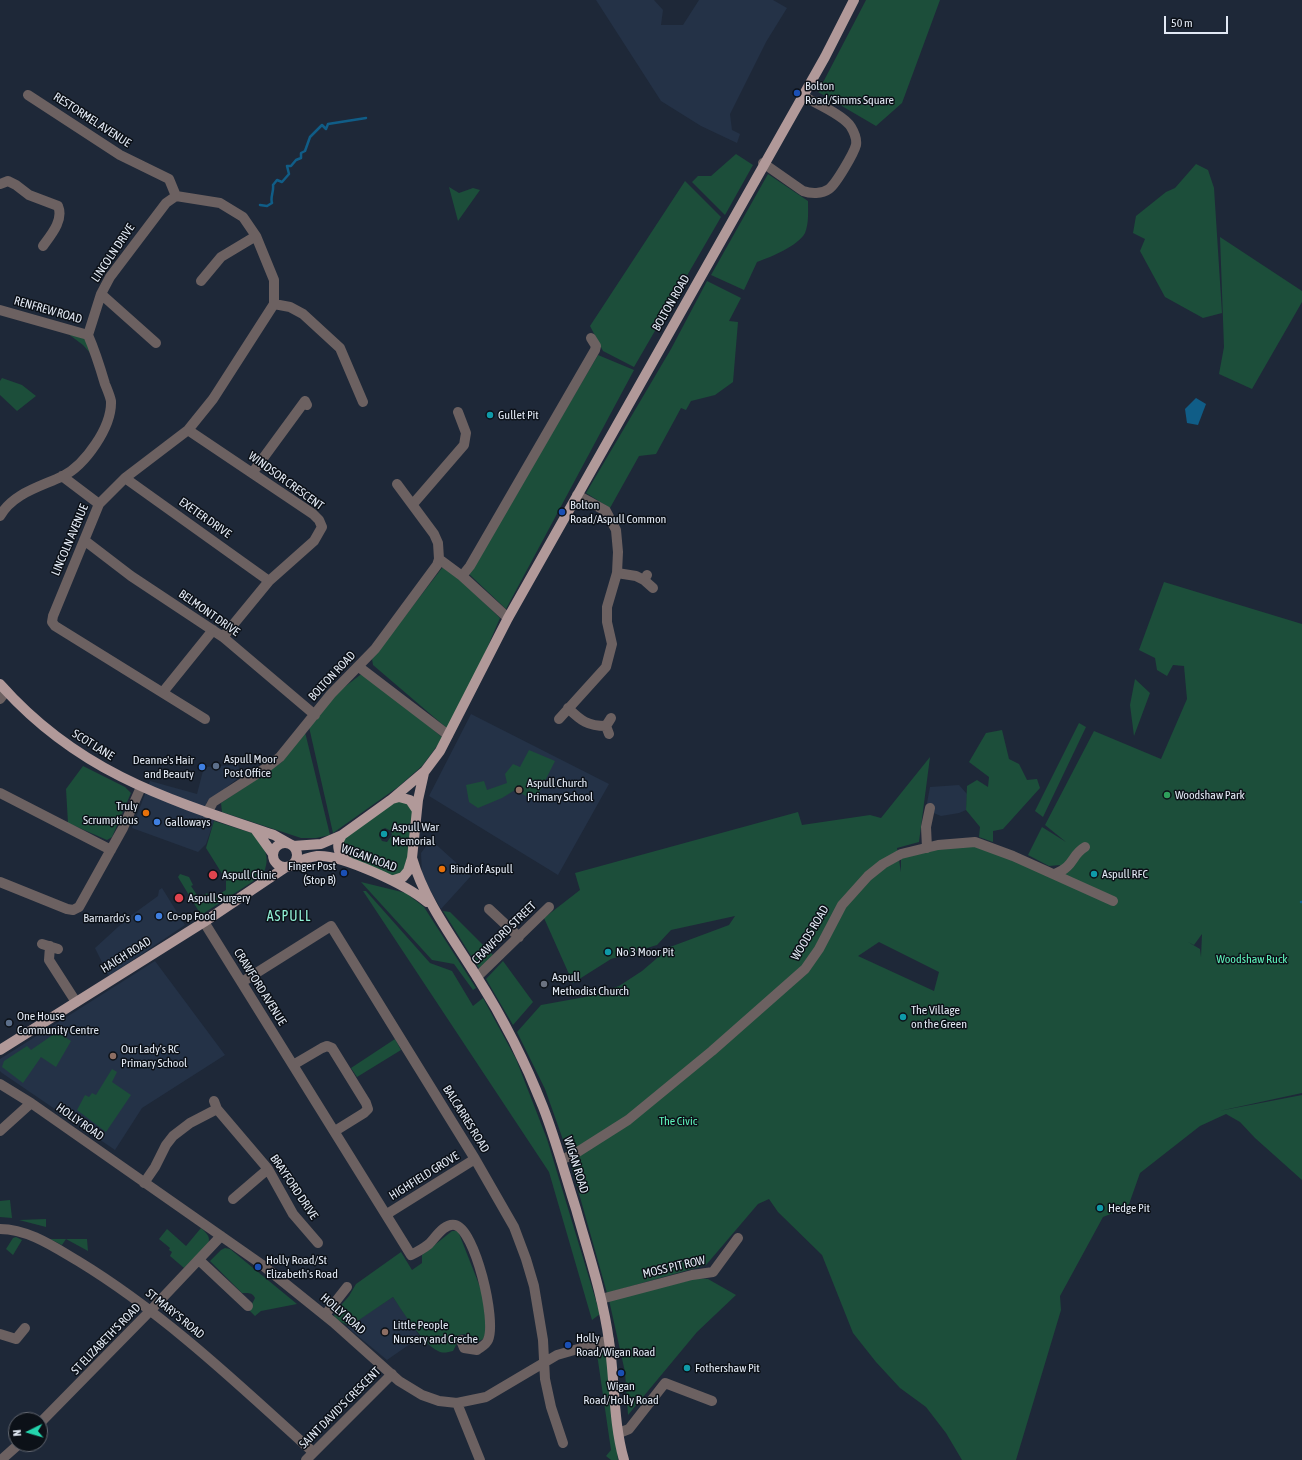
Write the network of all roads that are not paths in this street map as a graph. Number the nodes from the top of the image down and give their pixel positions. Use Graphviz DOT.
graph roads {
  1 [pos="854,0"];
  2 [pos="28,95"];
  3 [pos="802,96"];
  4 [pos="763,163"];
  5 [pos="0,184"];
  6 [pos="176,196"];
  7 [pos="256,236"];
  8 [pos="43,246"];
  9 [pos="202,281"];
  10 [pos="101,294"];
  11 [pos="274,304"];
  12 [pos="0,310"];
  13 [pos="88,335"];
  14 [pos="591,338"];
  15 [pos="156,343"];
  16 [pos="363,402"];
  17 [pos="307,405"];
  18 [pos="458,412"];
  19 [pos="188,430"];
  20 [pos="252,472"];
  21 [pos="62,476"];
  22 [pos="125,478"];
  23 [pos="397,484"];
  24 [pos="577,495"];
  25 [pos="99,504"];
  26 [pos="413,504"];
  27 [pos="0,516"];
  28 [pos="84,540"];
  29 [pos="439,559"];
  30 [pos="617,573"];
  31 [pos="462,576"];
  32 [pos="269,581"];
  33 [pos="653,588"];
  34 [pos="508,618"];
  35 [pos="213,630"];
  36 [pos="223,637"];
  37 [pos="359,667"];
  38 [pos="2,691"];
  39 [pos="163,692"];
  40 [pos="568,708"];
  41 [pos="315,715"];
  42 [pos="205,719"];
  43 [pos="558,719"];
  44 [pos="609,726"];
  45 [pos="448,735"];
  46 [pos="425,771"];
  47 [pos="141,787"];
  48 [pos="0,793"];
  49 [pos="392,799"];
  50 [pos="930,808"];
  51 [pos="416,809"];
  52 [pos="207,813"];
  53 [pos="255,829"];
  54 [pos="342,834"];
  55 [pos="292,845"];
  56 [pos="1085,847"];
  57 [pos="928,848"];
  58 [pos="111,850"];
  59 [pos="274,857"];
  60 [pos="412,858"];
  61 [pos="349,862"];
  62 [pos="290,865"];
  63 [pos="1055,874"];
  64 [pos="394,880"];
  65 [pos="0,882"];
  66 [pos="265,882"];
  67 [pos="1113,901"];
  68 [pos="430,904"];
  69 [pos="549,907"];
  70 [pos="489,909"];
  71 [pos="204,922"];
  72 [pos="519,937"];
  73 [pos="50,946"];
  74 [pos="477,977"];
  75 [pos="242,982"];
  76 [pos="76,1002"];
  77 [pos="0,1050"];
  78 [pos="293,1065"];
  79 [pos="0,1084"];
  80 [pos="31,1103"];
  81 [pos="0,1131"];
  82 [pos="335,1131"];
  83 [pos="475,1159"];
  84 [pos="561,1160"];
  85 [pos="268,1170"];
  86 [pos="144,1183"];
  87 [pos="233,1199"];
  88 [pos="386,1214"];
  89 [pos="0,1229"];
  90 [pos="221,1236"];
  91 [pos="738,1238"];
  92 [pos="318,1243"];
  93 [pos="199,1260"];
  94 [pos="347,1287"];
  95 [pos="601,1299"];
  96 [pos="248,1306"];
  97 [pos="151,1310"];
  98 [pos="325,1315"];
  99 [pos="25,1328"];
  100 [pos="0,1334"];
  101 [pos="609,1340"];
  102 [pos="461,1346"];
  103 [pos="543,1362"];
  104 [pos="392,1374"];
  105 [pos="712,1401"];
  106 [pos="457,1403"];
  107 [pos="48,1415"];
  108 [pos="619,1433"];
  109 [pos="563,1443"];
  110 [pos="10,1452"];
  111 [pos="313,1452"];
  112 [pos="1,1460"];
  113 [pos="306,1460"];
  114 [pos="480,1460"];
  115 [pos="624,1460"];
  1 -- 3 [label="main road, BOLTON ROAD"];
  2 -- 6 [label="street, RESTORMEL AVENUE"];
  3 -- 4 [label="main road, BOLTON ROAD"];
  3 -- 4 [label="street"];
  4 -- 24 [label="main road, BOLTON ROAD"];
  5 -- 8 [label="street"];
  6 -- 7 [label="street"];
  6 -- 10 [label="street, LINCOLN DRIVE"];
  7 -- 9 [label="street"];
  7 -- 11 [label="street"];
  10 -- 13 [label="street, LINCOLN DRIVE"];
  10 -- 15 [label="street"];
  11 -- 16 [label="street"];
  11 -- 19 [label="street, LINCOLN AVENUE"];
  12 -- 13 [label="street, RENFREW ROAD"];
  13 -- 21 [label="street"];
  14 -- 31 [label="street"];
  17 -- 20 [label="street"];
  18 -- 26 [label="street"];
  19 -- 20 [label="street, WINDSOR CRESCENT"];
  19 -- 22 [label="street, LINCOLN AVENUE"];
  20 -- 32 [label="street, WINDSOR CRESCENT"];
  21 -- 25 [label="street"];
  21 -- 27 [label="street"];
  22 -- 25 [label="street, LINCOLN AVENUE"];
  22 -- 32 [label="street, EXETER DRIVE"];
  23 -- 26 [label="street"];
  24 -- 30 [label="street"];
  24 -- 34 [label="main road, BOLTON ROAD"];
  25 -- 28 [label="street, LINCOLN AVENUE"];
  26 -- 29 [label="street"];
  28 -- 35 [label="street, BELMONT DRIVE"];
  28 -- 39 [label="street, LINCOLN AVENUE"];
  29 -- 31 [label="street"];
  29 -- 37 [label="street, BOLTON ROAD"];
  30 -- 33 [label="street"];
  30 -- 40 [label="street"];
  31 -- 34 [label="street"];
  32 -- 36 [label="street, WINDSOR CRESCENT"];
  34 -- 45 [label="main road, BOLTON ROAD"];
  35 -- 36 [label="street, BELMONT DRIVE"];
  35 -- 39 [label="street"];
  36 -- 41 [label="street, BELMONT DRIVE"];
  37 -- 41 [label="street, BOLTON ROAD"];
  37 -- 45 [label="street"];
  38 -- 47 [label="main road, SCOT LANE"];
  39 -- 42 [label="street, LINCOLN AVENUE"];
  40 -- 43 [label="street"];
  40 -- 44 [label="street"];
  41 -- 52 [label="street, BOLTON ROAD"];
  45 -- 46 [label="main road, BOLTON ROAD"];
  46 -- 49 [label="main road, BOLTON ROAD"];
  46 -- 51 [label="main road, BOLTON ROAD"];
  47 -- 52 [label="main road, SCOT LANE"];
  47 -- 58 [label="street"];
  48 -- 58 [label="street"];
  49 -- 51 [label="main road"];
  49 -- 54 [label="main road, BOLTON ROAD"];
  50 -- 57 [label="street"];
  51 -- 60 [label="main road, BOLTON ROAD"];
  52 -- 53 [label="main road, SCOT LANE"];
  53 -- 55 [label="main road, SCOT LANE"];
  53 -- 59 [label="main road"];
  54 -- 55 [label="main road, BOLTON ROAD"];
  54 -- 61 [label="main road"];
  55 -- 59 [label="main road"];
  55 -- 62 [label="main road"];
  56 -- 63 [label="street"];
  57 -- 63 [label="street, WOODS ROAD"];
  57 -- 84 [label="street, WOODS ROAD"];
  58 -- 65 [label="street"];
  59 -- 62 [label="main road"];
  59 -- 66 [label="main road"];
  60 -- 64 [label="main road"];
  60 -- 68 [label="main road, WIGAN ROAD"];
  61 -- 62 [label="main road, WIGAN ROAD"];
  61 -- 64 [label="main road, WIGAN ROAD"];
  62 -- 66 [label="main road, HAIGH ROAD"];
  63 -- 67 [label="street, WOODS ROAD"];
  64 -- 68 [label="main road, WIGAN ROAD"];
  66 -- 71 [label="main road, HAIGH ROAD"];
  68 -- 74 [label="main road, WIGAN ROAD"];
  69 -- 72 [label="street, CRAWFORD STREET"];
  70 -- 72 [label="street"];
  71 -- 75 [label="street, CRAWFORD AVENUE"];
  71 -- 76 [label="main road, HAIGH ROAD"];
  72 -- 74 [label="street, CRAWFORD STREET"];
  73 -- 76 [label="street"];
  74 -- 84 [label="main road, WIGAN ROAD"];
  75 -- 78 [label="street, CRAWFORD AVENUE"];
  75 -- 83 [label="street, BALCARRES ROAD"];
  76 -- 77 [label="main road, HAIGH ROAD"];
  78 -- 82 [label="street, CRAWFORD AVENUE"];
  78 -- 82 [label="street"];
  79 -- 80 [label="street, HOLLY ROAD"];
  80 -- 81 [label="street"];
  80 -- 86 [label="street, HOLLY ROAD"];
  82 -- 88 [label="street, CRAWFORD AVENUE"];
  83 -- 88 [label="street, HIGHFIELD GROVE"];
  83 -- 103 [label="street, BALCARRES ROAD"];
  84 -- 95 [label="main road, WIGAN ROAD"];
  85 -- 86 [label="street, BRAYFORD DRIVE"];
  85 -- 87 [label="street"];
  85 -- 92 [label="street, BRAYFORD DRIVE"];
  86 -- 90 [label="street, HOLLY ROAD"];
  88 -- 102 [label="street, CRAWFORD AVENUE"];
  89 -- 97 [label="street, ST MARY'S ROAD"];
  90 -- 93 [label="street, ST ELIZABETH'S ROAD"];
  90 -- 98 [label="street, HOLLY ROAD"];
  91 -- 95 [label="street, MOSS PIT ROW"];
  93 -- 96 [label="street"];
  93 -- 97 [label="street, ST ELIZABETH'S ROAD"];
  94 -- 98 [label="street"];
  95 -- 101 [label="main road, WIGAN ROAD"];
  97 -- 107 [label="street, ST ELIZABETH'S ROAD"];
  97 -- 111 [label="street, ST MARY'S ROAD"];
  98 -- 104 [label="street, HOLLY ROAD"];
  99 -- 100 [label="street"];
  101 -- 103 [label="street, HOLLY ROAD"];
  101 -- 108 [label="main road, WIGAN ROAD"];
  103 -- 106 [label="street, HOLLY ROAD"];
  103 -- 109 [label="street, BALCARRES ROAD"];
  104 -- 106 [label="street, HOLLY ROAD"];
  104 -- 111 [label="street, SAINT DAVID'S CRESCENT"];
  105 -- 108 [label="street"];
  106 -- 114 [label="street"];
  108 -- 115 [label="main road, WIGAN ROAD"];
  110 -- 112 [label="street"];
  111 -- 113 [label="street, SAINT DAVID'S CRESCENT"];
}
